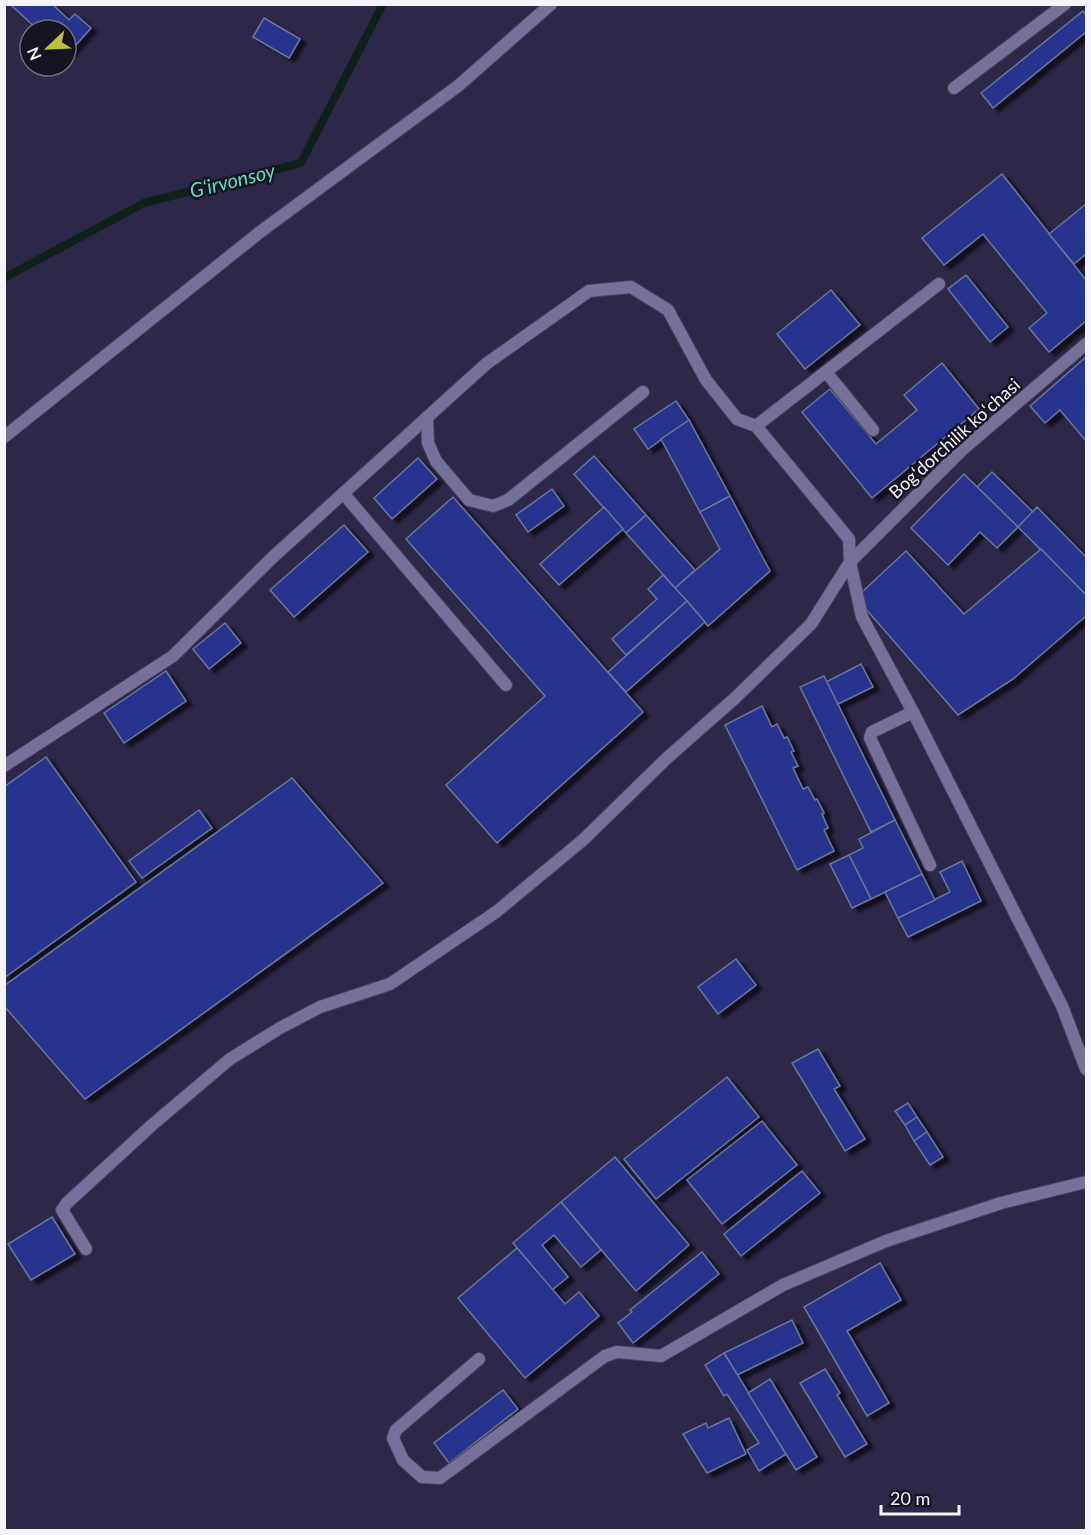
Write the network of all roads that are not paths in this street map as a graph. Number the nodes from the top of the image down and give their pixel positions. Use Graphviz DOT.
graph roads {
  1 [pos="551,4"];
  2 [pos="1065,4"];
  3 [pos="954,88"];
  4 [pos="939,284"];
  5 [pos="1086,344"];
  6 [pos="826,372"];
  7 [pos="644,393"];
  8 [pos="428,417"];
  9 [pos="756,426"];
  10 [pos="873,430"];
  11 [pos="4,437"];
  12 [pos="343,493"];
  13 [pos="850,562"];
  14 [pos="506,685"];
  15 [pos="913,712"];
  16 [pos="4,766"];
  17 [pos="930,865"];
  18 [pos="1086,1069"];
  19 [pos="1086,1182"];
  20 [pos="86,1249"];
  21 [pos="479,1359"];
  1 -- 11 [label="lane"];
  2 -- 3 [label="lane"];
  4 -- 6 [label="lane"];
  5 -- 13 [label="lane, Bogʻdorchilik koʻchasi"];
  6 -- 9 [label="lane"];
  6 -- 10 [label="lane"];
  7 -- 8 [label="lane"];
  8 -- 9 [label="lane"];
  8 -- 12 [label="lane"];
  9 -- 13 [label="lane"];
  12 -- 14 [label="lane"];
  12 -- 16 [label="lane"];
  13 -- 15 [label="lane"];
  13 -- 20 [label="lane, Bogʻdorchilik koʻchasi"];
  15 -- 17 [label="lane"];
  15 -- 18 [label="lane"];
  19 -- 21 [label="lane"];
}
